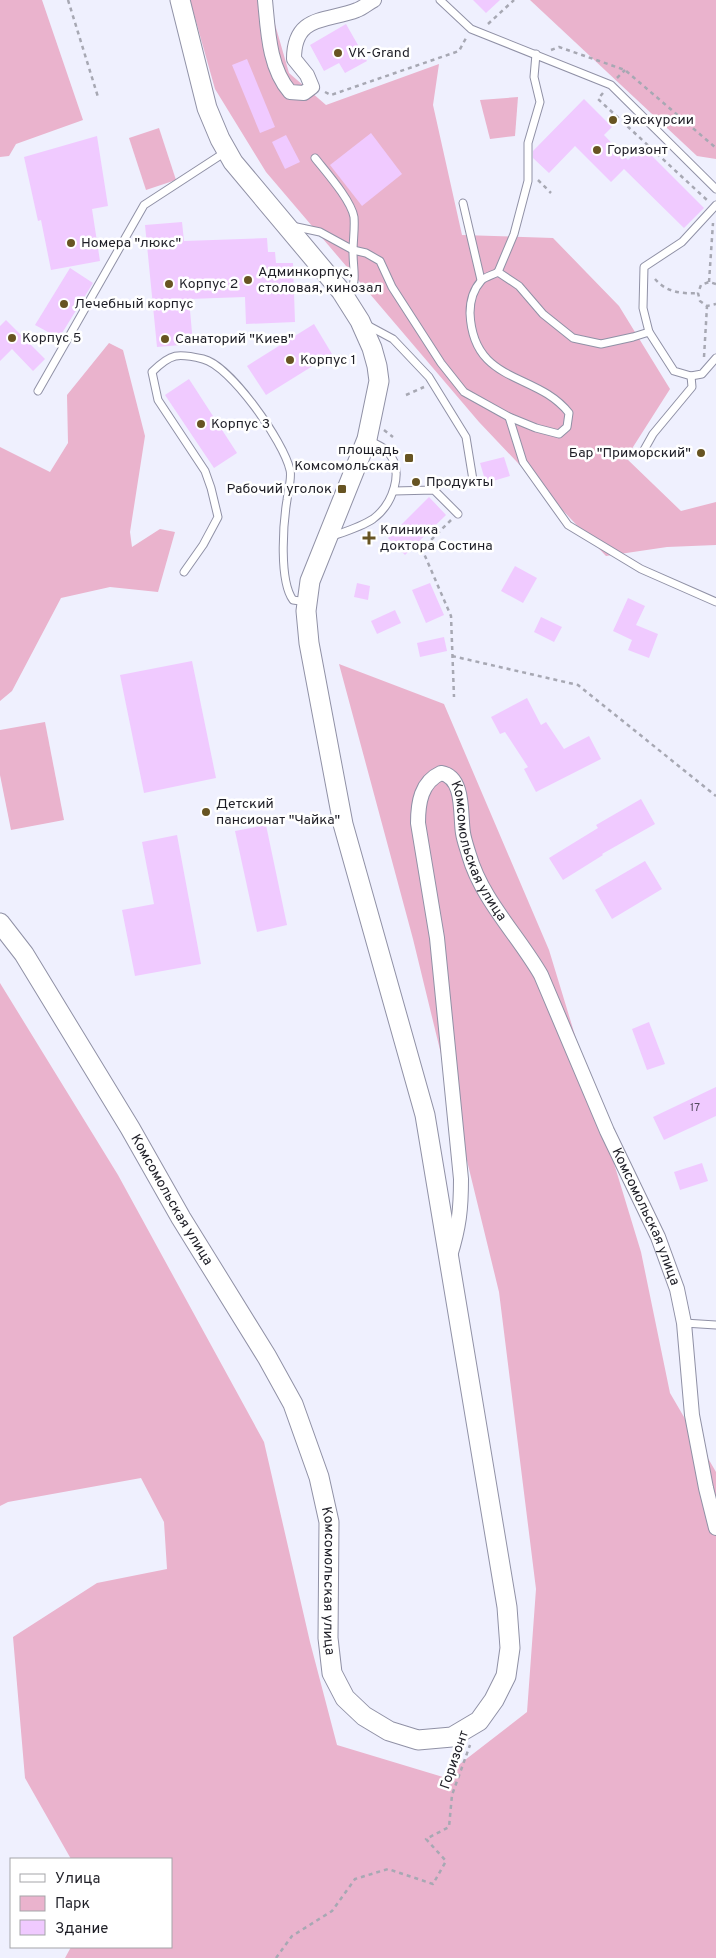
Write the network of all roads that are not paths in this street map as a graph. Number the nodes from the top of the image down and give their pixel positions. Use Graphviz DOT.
graph roads {
  1 [pos="180,0"];
  2 [pos="265,0"];
  3 [pos="374,0"];
  4 [pos="440,0"];
  5 [pos="536,54"];
  6 [pos="227,150"];
  7 [pos="315,158"];
  8 [pos="716,189"];
  9 [pos="463,203"];
  10 [pos="715,206"];
  11 [pos="287,225"];
  12 [pos="353,250"];
  13 [pos="498,272"];
  14 [pos="481,280"];
  15 [pos="347,300"];
  16 [pos="360,321"];
  17 [pos="649,332"];
  18 [pos="716,358"];
  19 [pos="691,376"];
  20 [pos="38,391"];
  21 [pos="509,417"];
  22 [pos="367,439"];
  23 [pos="644,450"];
  24 [pos="473,480"];
  25 [pos="394,491"];
  26 [pos="458,514"];
  27 [pos="328,538"];
  28 [pos="184,572"];
  29 [pos="308,602"];
  30 [pos="716,602"];
  31 [pos="0,923"];
  32 [pos="449,1258"];
  33 [pos="684,1323"];
  34 [pos="716,1325"];
  35 [pos="716,1528"];
  1 -- 6 [label="main road"];
  2 -- 3 [label="street"];
  4 -- 5 [label="lane"];
  5 -- 8 [label="lane"];
  5 -- 13 [label="lane"];
  6 -- 11 [label="main road"];
  6 -- 20 [label="lane"];
  7 -- 12 [label="lane"];
  9 -- 14 [label="lane"];
  10 -- 17 [label="lane"];
  11 -- 12 [label="lane"];
  11 -- 15 [label="main road"];
  12 -- 15 [label="lane"];
  12 -- 21 [label="lane"];
  13 -- 14 [label="lane"];
  13 -- 17 [label="lane"];
  14 -- 21 [label="lane"];
  15 -- 16 [label="main road"];
  16 -- 22 [label="main road"];
  16 -- 24 [label="lane"];
  17 -- 19 [label="lane"];
  18 -- 19 [label="lane"];
  19 -- 23 [label="lane"];
  21 -- 30 [label="lane"];
  22 -- 25 [label="lane"];
  22 -- 27 [label="main road, Комсомольская улица"];
  25 -- 26 [label="lane"];
  25 -- 27 [label="lane"];
  27 -- 29 [label="main road, Комсомольская улица"];
  28 -- 29 [label="lane"];
  29 -- 32 [label="main road, Комсомольская улица"];
  31 -- 32 [label="main road, Комсомольская улица"];
  32 -- 33 [label="street, Комсомольская улица"];
  33 -- 34 [label="lane"];
  33 -- 35 [label="street, Комсомольская улица"];
}
